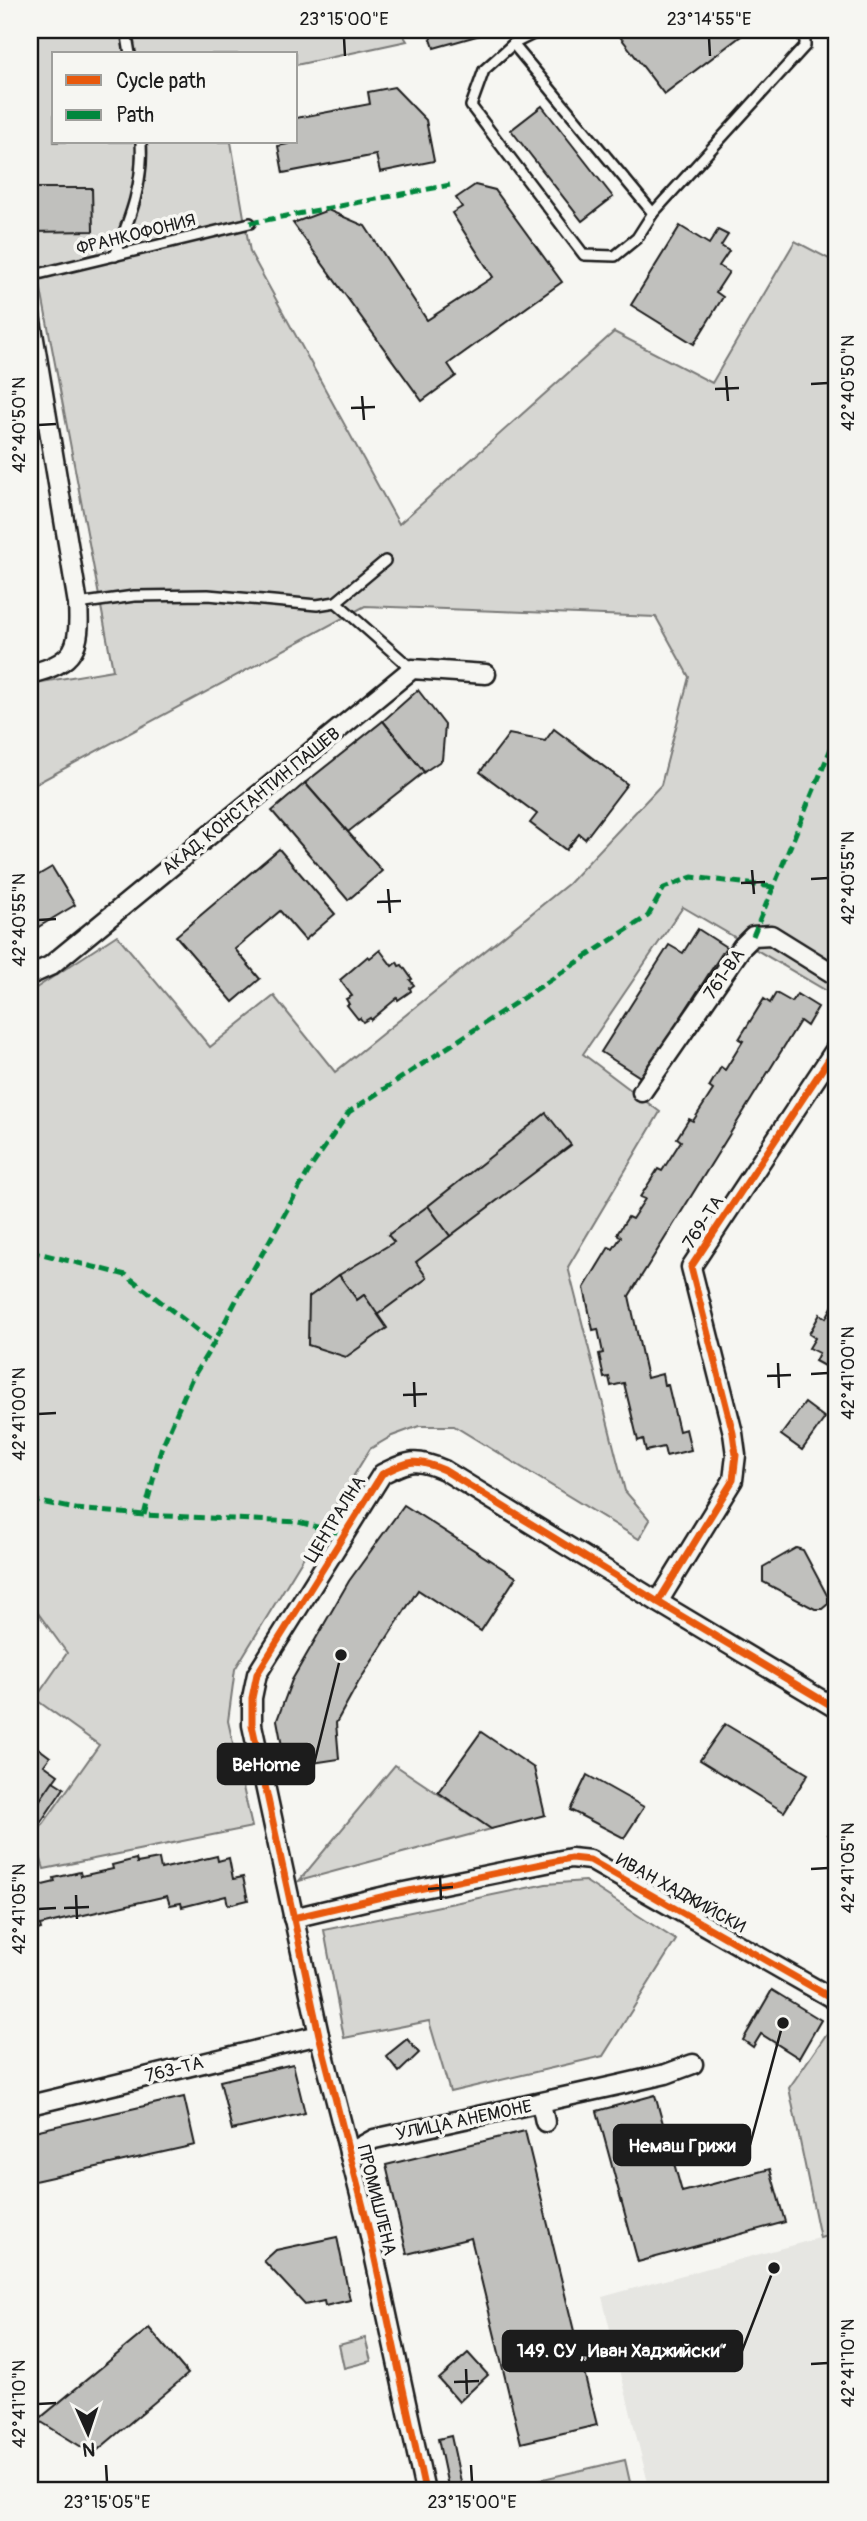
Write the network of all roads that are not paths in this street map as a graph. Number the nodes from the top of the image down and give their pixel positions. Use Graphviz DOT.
graph roads {
  1 [pos="126,30"];
  2 [pos="541,30"];
  3 [pos="799,30"];
  4 [pos="513,44"];
  5 [pos="130,52"];
  6 [pos="141,144"];
  7 [pos="653,213"];
  8 [pos="250,223"];
  9 [pos="115,256"];
  10 [pos="30,276"];
  11 [pos="30,315"];
  12 [pos="385,561"];
  13 [pos="337,602"];
  14 [pos="78,604"];
  15 [pos="412,669"];
  16 [pos="30,674"];
  17 [pos="486,674"];
  18 [pos="30,975"];
  19 [pos="837,976"];
  20 [pos="837,1046"];
  21 [pos="642,1092"];
  22 [pos="658,1602"];
  23 [pos="837,1709"];
  24 [pos="293,1918"];
  25 [pos="837,2001"];
  26 [pos="318,2035"];
  27 [pos="693,2064"];
  28 [pos="541,2103"];
  29 [pos="30,2105"];
  30 [pos="545,2122"];
  31 [pos="349,2152"];
  32 [pos="425,2491"];
  1 -- 5 [label="lane"];
  2 -- 4 [label="lane"];
  3 -- 7 [label="lane"];
  4 -- 7 [label="lane"];
  4 -- 7 [label="lane"];
  6 -- 9 [label="lane"];
  8 -- 9 [label="lane, ФРАНКОФОНИЯ"];
  9 -- 10 [label="lane, ФРАНКОФОНИЯ"];
  11 -- 14 [label="street"];
  12 -- 13 [label="lane"];
  13 -- 14 [label="lane"];
  13 -- 15 [label="lane"];
  14 -- 16 [label="street"];
  15 -- 17 [label="street"];
  15 -- 18 [label="street, АКАД. КОНСТАНТИН ПАШЕВ"];
  19 -- 21 [label="street, 761-ВА"];
  20 -- 22 [label="street, 769-ТА"];
  22 -- 23 [label="street, ЦЕНТРАЛНА"];
  22 -- 24 [label="street, ЦЕНТРАЛНА"];
  24 -- 25 [label="street, ИВАН ХАДЖИЙСКИ"];
  24 -- 26 [label="street, ПРОМИШЛЕНА"];
  26 -- 29 [label="street, 763-ТА"];
  26 -- 31 [label="street, ПРОМИШЛЕНА"];
  27 -- 28 [label="street, УЛИЦА АНЕМОНЕ"];
  28 -- 30 [label="street, УЛИЦА АНЕМОНЕ"];
  28 -- 31 [label="street, УЛИЦА АНЕМОНЕ"];
  31 -- 32 [label="street, ПРОМИШЛЕНА"];
}
